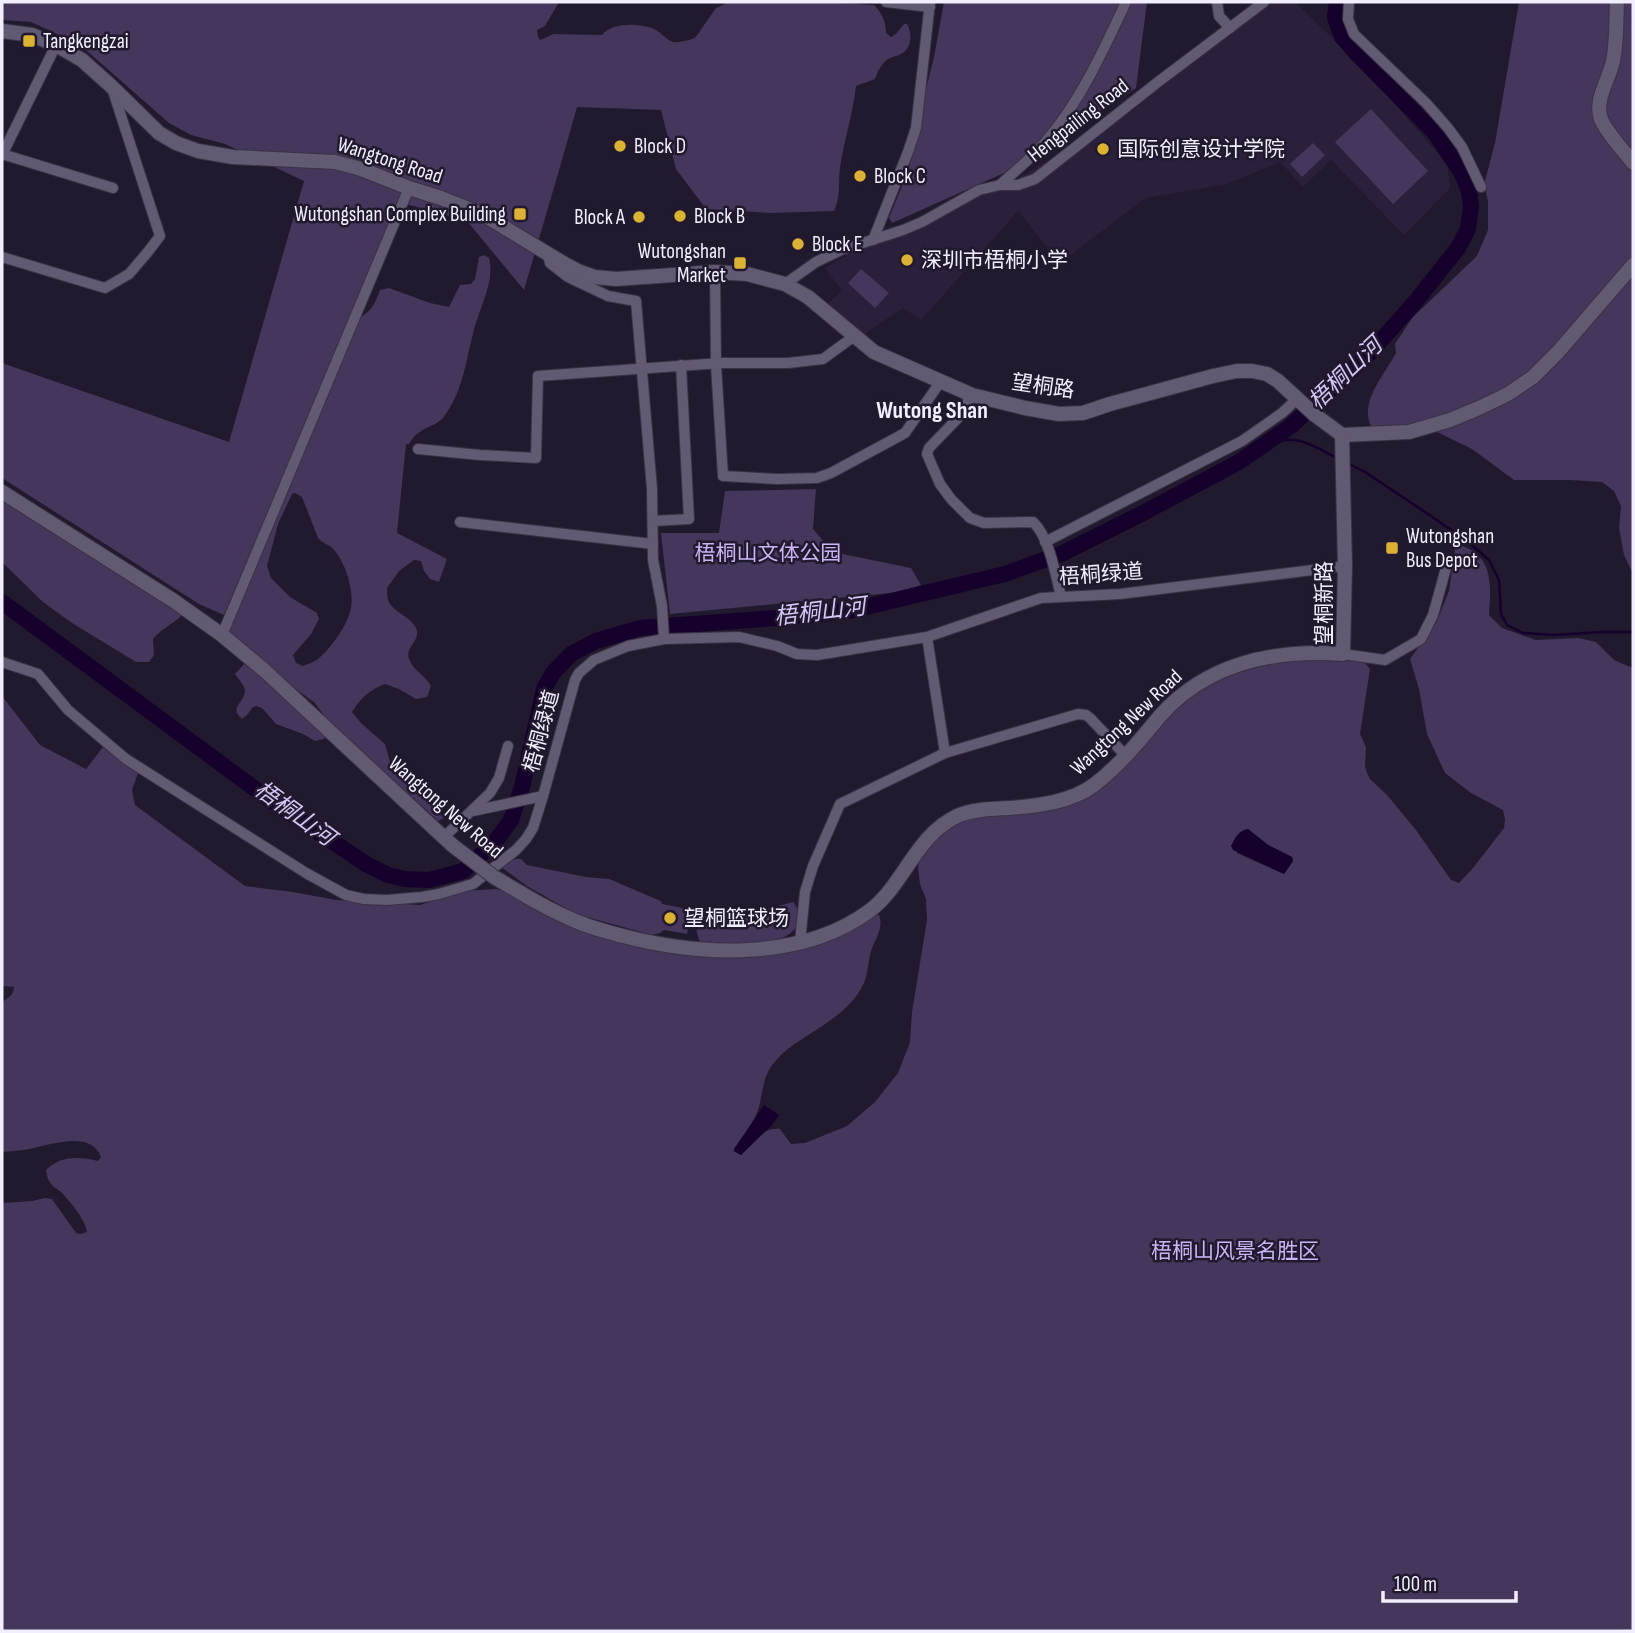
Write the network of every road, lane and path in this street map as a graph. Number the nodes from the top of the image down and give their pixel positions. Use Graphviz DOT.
graph roads {
  1 [pos="887,2"];
  2 [pos="1126,2"];
  3 [pos="1217,2"];
  4 [pos="1264,2"];
  5 [pos="1349,2"];
  6 [pos="1617,2"];
  7 [pos="930,4"];
  8 [pos="1230,28"];
  9 [pos="2,31"];
  10 [pos="56,45"];
  11 [pos="111,86"];
  12 [pos="2,154"];
  13 [pos="1633,163"];
  14 [pos="1000,185"];
  15 [pos="1481,187"];
  16 [pos="113,188"];
  17 [pos="409,188"];
  18 [pos="873,240"];
  19 [pos="548,255"];
  20 [pos="2,257"];
  21 [pos="1633,265"];
  22 [pos="715,272"];
  23 [pos="785,284"];
  24 [pos="853,337"];
  25 [pos="716,364"];
  26 [pos="681,365"];
  27 [pos="642,368"];
  28 [pos="941,381"];
  29 [pos="972,395"];
  30 [pos="1297,398"];
  31 [pos="1342,440"];
  32 [pos="418,449"];
  33 [pos="2,492"];
  34 [pos="653,521"];
  35 [pos="460,522"];
  36 [pos="653,544"];
  37 [pos="1046,545"];
  38 [pos="1345,566"];
  39 [pos="1446,568"];
  40 [pos="1061,597"];
  41 [pos="222,635"];
  42 [pos="664,636"];
  43 [pos="928,637"];
  44 [pos="1343,654"];
  45 [pos="2,662"];
  46 [pos="508,746"];
  47 [pos="945,754"];
  48 [pos="1126,756"];
  49 [pos="538,797"];
  50 [pos="479,810"];
  51 [pos="448,841"];
  52 [pos="800,942"];
  1 -- 7 [label="street"];
  2 -- 14 [label="street"];
  3 -- 8 [label="street"];
  4 -- 8 [label="street, Hengpailing Road"];
  5 -- 15 [label="street"];
  6 -- 13 [label="street"];
  7 -- 18 [label="street"];
  8 -- 14 [label="street, Hengpailing Road"];
  9 -- 10 [label="street, Wangtong Road"];
  10 -- 11 [label="street, Wangtong Road"];
  10 -- 12 [label="street"];
  11 -- 17 [label="street, Wangtong Road"];
  11 -- 20 [label="street"];
  12 -- 16 [label="street"];
  14 -- 18 [label="street, Hengpailing Road"];
  17 -- 19 [label="street, Wangtong Road"];
  17 -- 41 [label="street"];
  18 -- 23 [label="street, Hengpailing Road"];
  19 -- 22 [label="street, Wangtong Road"];
  19 -- 27 [label="street"];
  21 -- 31 [label="street"];
  22 -- 23 [label="street, Wangtong Road"];
  22 -- 25 [label="street"];
  23 -- 24 [label="street, 望桐路"];
  24 -- 25 [label="street"];
  24 -- 28 [label="street, 望桐路"];
  25 -- 26 [label="street"];
  25 -- 28 [label="street"];
  26 -- 27 [label="street"];
  26 -- 34 [label="street"];
  27 -- 32 [label="street"];
  27 -- 34 [label="street"];
  28 -- 29 [label="street, 望桐路"];
  29 -- 30 [label="street, 望桐路"];
  29 -- 37 [label="street"];
  30 -- 31 [label="street, 望桐路"];
  30 -- 37 [label="street"];
  31 -- 38 [label="street, 望桐新路"];
  33 -- 41 [label="street, Wangtong New Road"];
  34 -- 36 [label="street"];
  35 -- 36 [label="street"];
  36 -- 42 [label="street"];
  37 -- 40 [label="street"];
  38 -- 40 [label="street, 梧桐绿道"];
  38 -- 44 [label="street, 望桐新路"];
  39 -- 44 [label="street, 望桐新路"];
  40 -- 43 [label="street, 梧桐绿道"];
  41 -- 51 [label="street, Wangtong New Road"];
  42 -- 43 [label="street, 梧桐绿道"];
  42 -- 49 [label="street, 梧桐绿道"];
  43 -- 47 [label="street"];
  44 -- 48 [label="street, Wangtong New Road"];
  45 -- 49 [label="street, 梧桐绿道"];
  46 -- 50 [label="street"];
  47 -- 48 [label="street"];
  47 -- 52 [label="street"];
  48 -- 52 [label="street, Wangtong New Road"];
  49 -- 50 [label="street"];
  50 -- 51 [label="street"];
  51 -- 52 [label="street, Wangtong New Road, bridge"];
}
